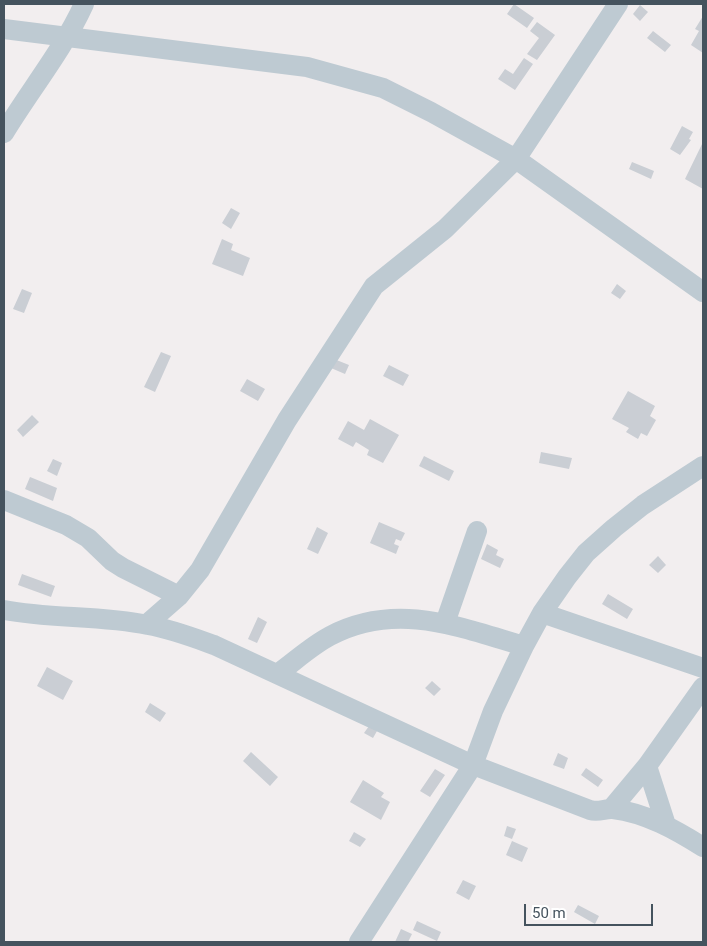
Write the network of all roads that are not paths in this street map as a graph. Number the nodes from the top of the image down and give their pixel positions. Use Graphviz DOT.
graph roads {
  1 [pos="84,4"];
  2 [pos="618,4"];
  3 [pos="4,29"];
  4 [pos="69,36"];
  5 [pos="4,133"];
  6 [pos="516,160"];
  7 [pos="703,292"];
  8 [pos="703,466"];
  9 [pos="4,500"];
  10 [pos="477,531"];
  11 [pos="178,596"];
  12 [pos="4,610"];
  13 [pos="542,613"];
  14 [pos="445,622"];
  15 [pos="147,624"];
  16 [pos="524,646"];
  17 [pos="703,668"];
  18 [pos="277,674"];
  19 [pos="703,687"];
  20 [pos="473,766"];
  21 [pos="647,766"];
  22 [pos="612,808"];
  23 [pos="666,825"];
  24 [pos="703,847"];
  25 [pos="359,942"];
  1 -- 4 [label="street"];
  2 -- 6 [label="street"];
  3 -- 4 [label="street"];
  4 -- 5 [label="street"];
  4 -- 6 [label="street"];
  6 -- 7 [label="street"];
  6 -- 11 [label="street"];
  8 -- 13 [label="street"];
  9 -- 11 [label="street"];
  10 -- 14 [label="street"];
  11 -- 15 [label="street"];
  12 -- 15 [label="street"];
  13 -- 16 [label="street"];
  13 -- 17 [label="street"];
  14 -- 16 [label="street"];
  14 -- 18 [label="street"];
  15 -- 18 [label="street"];
  16 -- 20 [label="street"];
  18 -- 20 [label="street"];
  19 -- 21 [label="street"];
  20 -- 22 [label="street"];
  20 -- 25 [label="street"];
  21 -- 22 [label="street"];
  21 -- 23 [label="street"];
  22 -- 23 [label="street"];
  23 -- 24 [label="street"];
}
